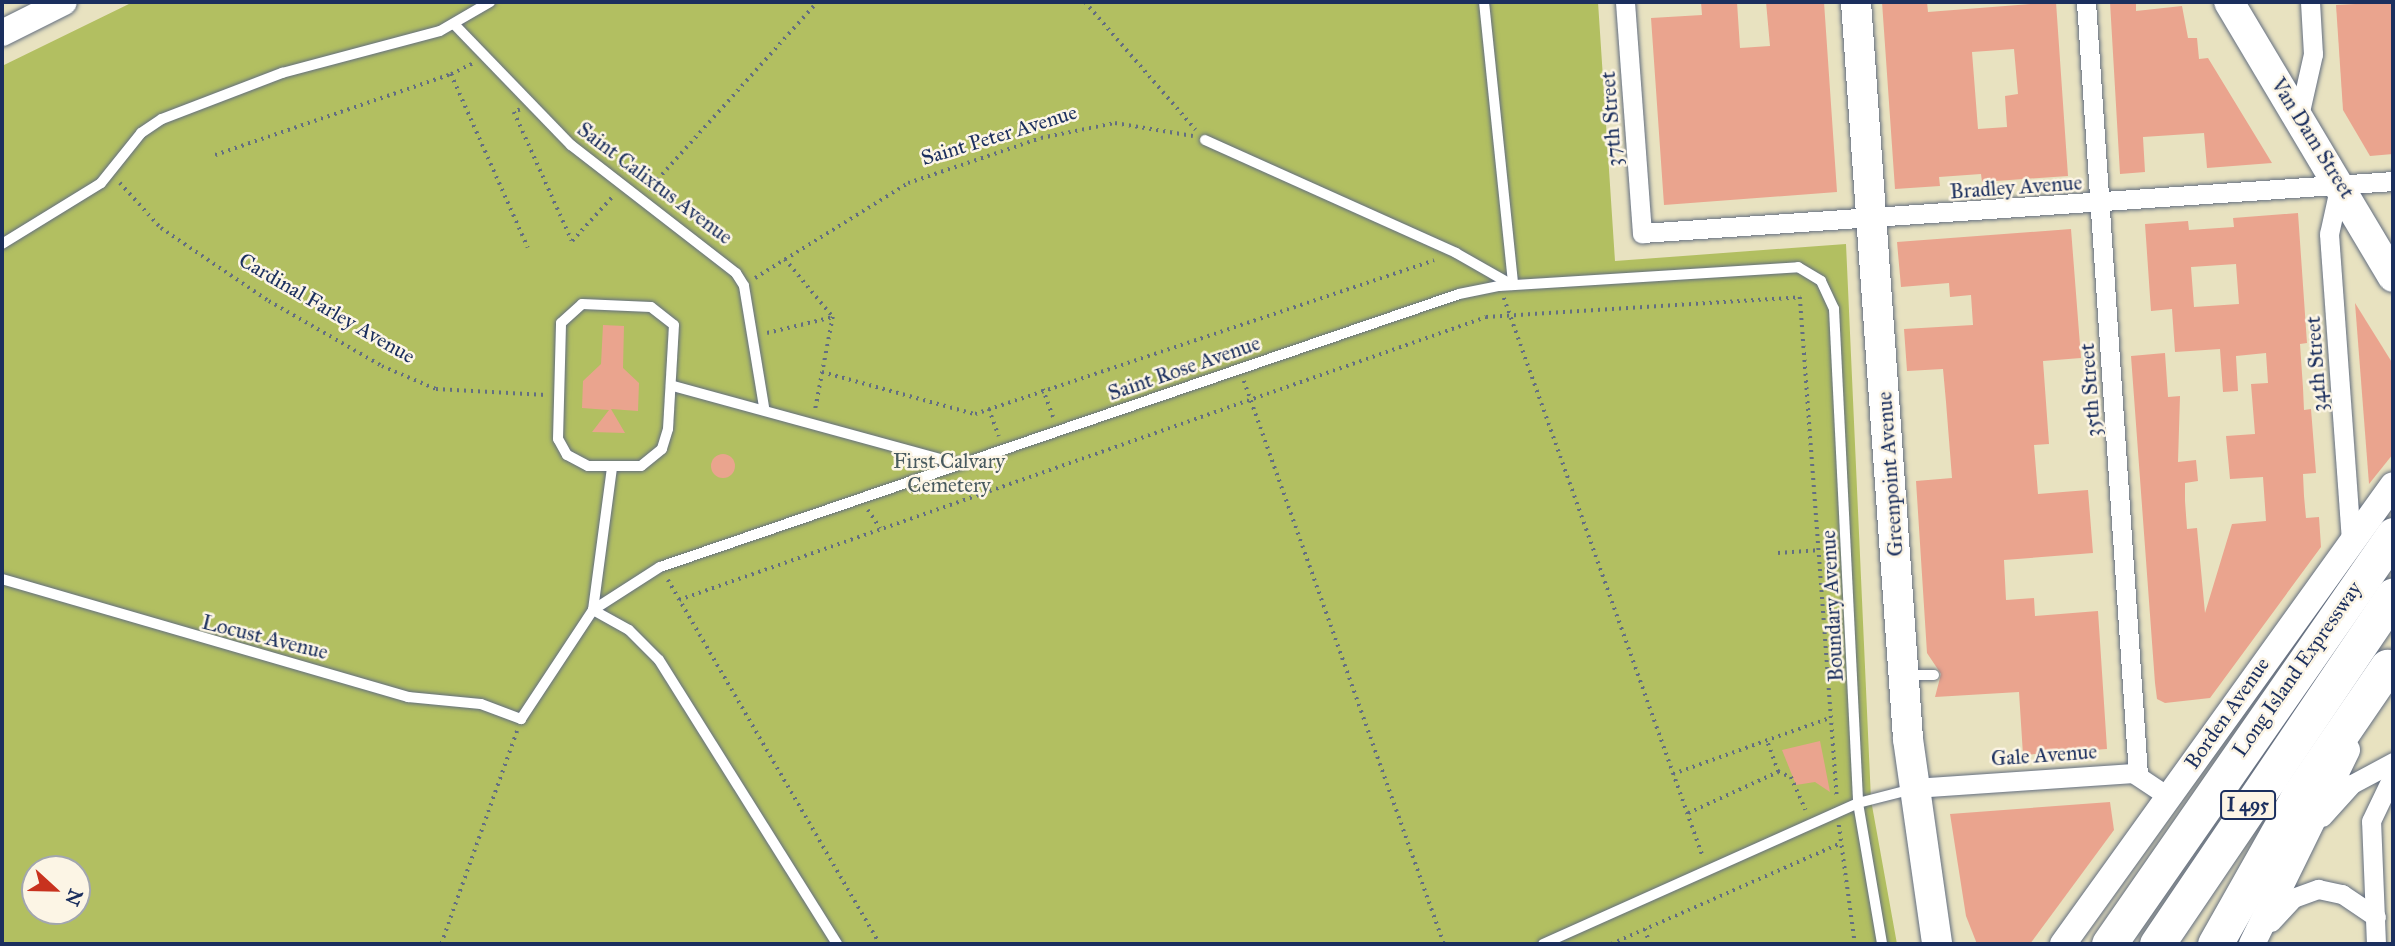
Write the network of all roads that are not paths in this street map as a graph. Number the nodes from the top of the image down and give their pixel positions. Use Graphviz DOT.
graph roads {
  1 [pos="64,2"];
  2 [pos="490,2"];
  3 [pos="1483,2"];
  4 [pos="1625,2"];
  5 [pos="1856,2"];
  6 [pos="2086,2"];
  7 [pos="2229,2"];
  8 [pos="2310,2"];
  9 [pos="455,25"];
  10 [pos="2,33"];
  11 [pos="2299,116"];
  12 [pos="1205,140"];
  13 [pos="2393,181"];
  14 [pos="2340,184"];
  15 [pos="2099,204"];
  16 [pos="1871,220"];
  17 [pos="1642,233"];
  18 [pos="2,244"];
  19 [pos="1811,274"];
  20 [pos="2393,277"];
  21 [pos="1513,285"];
  22 [pos="673,386"];
  23 [pos="764,407"];
  24 [pos="958,464"];
  25 [pos="612,468"];
  26 [pos="2393,485"];
  27 [pos="2393,535"];
  28 [pos="2351,541"];
  29 [pos="2,579"];
  30 [pos="2393,595"];
  31 [pos="593,610"];
  32 [pos="2390,662"];
  33 [pos="1904,675"];
  34 [pos="1934,675"];
  35 [pos="2393,762"];
  36 [pos="2138,775"];
  37 [pos="2393,775"];
  38 [pos="1914,788"];
  39 [pos="2169,797"];
  40 [pos="1858,803"];
  41 [pos="2146,889"];
  42 [pos="2277,889"];
  43 [pos="2376,917"];
  44 [pos="837,944"];
  45 [pos="1543,944"];
  46 [pos="1882,944"];
  47 [pos="1937,944"];
  48 [pos="2063,944"];
  49 [pos="2098,944"];
  50 [pos="2109,944"];
  51 [pos="2157,944"];
  52 [pos="2215,944"];
  53 [pos="2252,944"];
  54 [pos="2376,944"];
  1 -- 10 [label="main road"];
  2 -- 9 [label="lane"];
  3 -- 21 [label="lane"];
  4 -- 17 [label="street, 37th Street"];
  5 -- 16 [label="main road, Greenpoint Avenue"];
  6 -- 15 [label="street, 35th Street"];
  7 -- 11 [label="main road, Van Dam Street"];
  8 -- 11 [label="street"];
  9 -- 18 [label="lane"];
  9 -- 23 [label="lane, Saint Calixtus Avenue"];
  11 -- 14 [label="main road, Van Dam Street"];
  12 -- 21 [label="lane"];
  13 -- 14 [label="street, Bradley Avenue"];
  14 -- 15 [label="street, Bradley Avenue"];
  14 -- 20 [label="main road, Van Dam Street"];
  14 -- 28 [label="street, 34th Street"];
  15 -- 16 [label="street, Bradley Avenue"];
  15 -- 36 [label="street, 35th Street"];
  16 -- 17 [label="street, Bradley Avenue"];
  16 -- 33 [label="main road, Greenpoint Avenue"];
  19 -- 21 [label="lane, Saint Rose Avenue"];
  19 -- 40 [label="lane, Boundary Avenue"];
  21 -- 24 [label="lane, Saint Rose Avenue"];
  22 -- 23 [label="lane"];
  22 -- 25 [label="lane"];
  22 -- 25 [label="lane"];
  23 -- 24 [label="lane"];
  24 -- 31 [label="lane, Saint Rose Avenue"];
  25 -- 31 [label="lane"];
  26 -- 28 [label="main road, Borden Avenue"];
  27 -- 41 [label="highway, Long Island Expressway / I 495"];
  28 -- 39 [label="main road, Borden Avenue"];
  29 -- 31 [label="lane, Locust Avenue"];
  30 -- 51 [label="highway, Long Island Expressway / I 495"];
  31 -- 44 [label="lane"];
  32 -- 42 [label="main road"];
  32 -- 52 [label="highway"];
  33 -- 34 [label="lane"];
  33 -- 38 [label="main road, Greenpoint Avenue"];
  35 -- 42 [label="street"];
  36 -- 38 [label="street, Gale Avenue"];
  36 -- 39 [label="street"];
  37 -- 43 [label="street"];
  38 -- 40 [label="lane"];
  38 -- 47 [label="main road, Greenpoint Avenue"];
  39 -- 48 [label="main road, Borden Avenue"];
  40 -- 45 [label="lane"];
  40 -- 46 [label="lane, Boundary Avenue"];
  41 -- 49 [label="highway"];
  41 -- 50 [label="highway, Long Island Expressway / I 495"];
  42 -- 53 [label="main road"];
  43 -- 53 [label="street"];
  43 -- 54 [label="street"];
}
